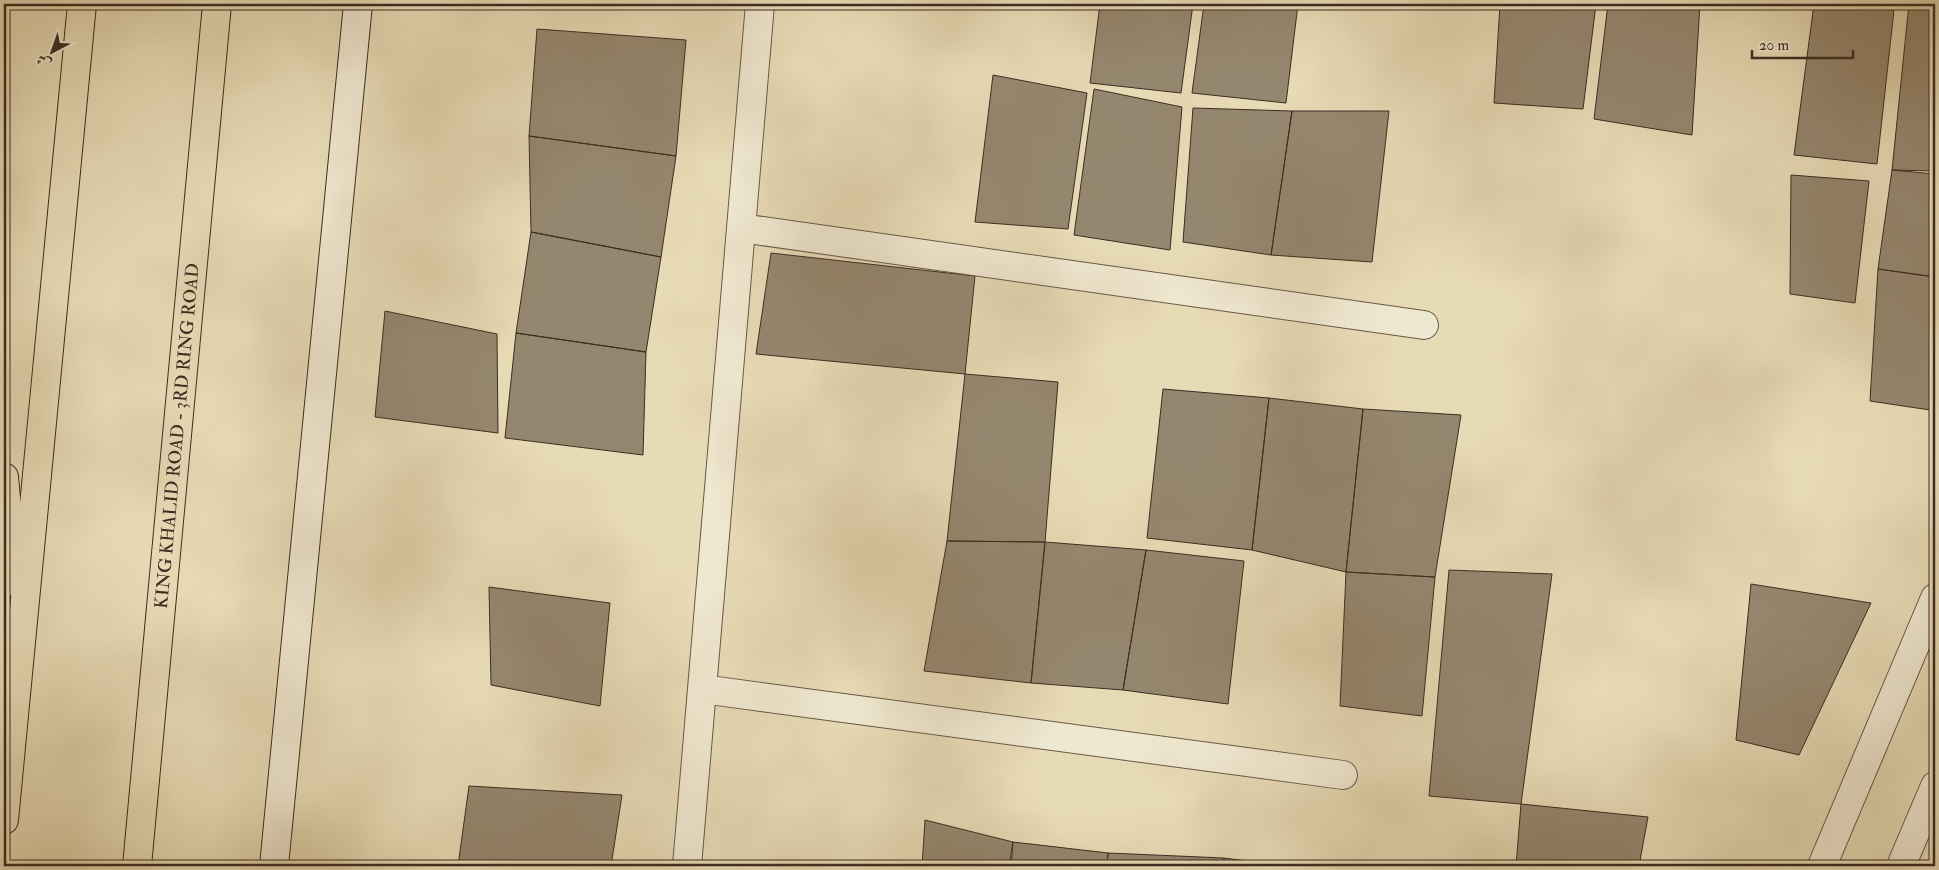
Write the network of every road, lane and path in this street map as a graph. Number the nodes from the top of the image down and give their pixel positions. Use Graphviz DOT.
graph roads {
  1 [pos="82,4"];
  2 [pos="217,4"];
  3 [pos="358,4"];
  4 [pos="760,4"];
  5 [pos="741,228"];
  6 [pos="1424,325"];
  7 [pos="4,477"];
  8 [pos="1935,598"];
  9 [pos="20,645"];
  10 [pos="702,689"];
  11 [pos="1343,775"];
  12 [pos="1935,786"];
  13 [pos="4,820"];
  14 [pos="137,866"];
  15 [pos="274,866"];
  16 [pos="687,866"];
  17 [pos="1822,866"];
  18 [pos="1902,866"];
  1 -- 9 [label="highway"];
  2 -- 14 [label="highway, KING KHALID ROAD - 3RD RING ROAD"];
  3 -- 15 [label="street"];
  4 -- 5 [label="street"];
  5 -- 6 [label="street"];
  5 -- 10 [label="street"];
  7 -- 9 [label="highway"];
  8 -- 17 [label="street"];
  9 -- 13 [label="highway"];
  10 -- 11 [label="street"];
  10 -- 16 [label="street"];
  12 -- 18 [label="street"];
}
